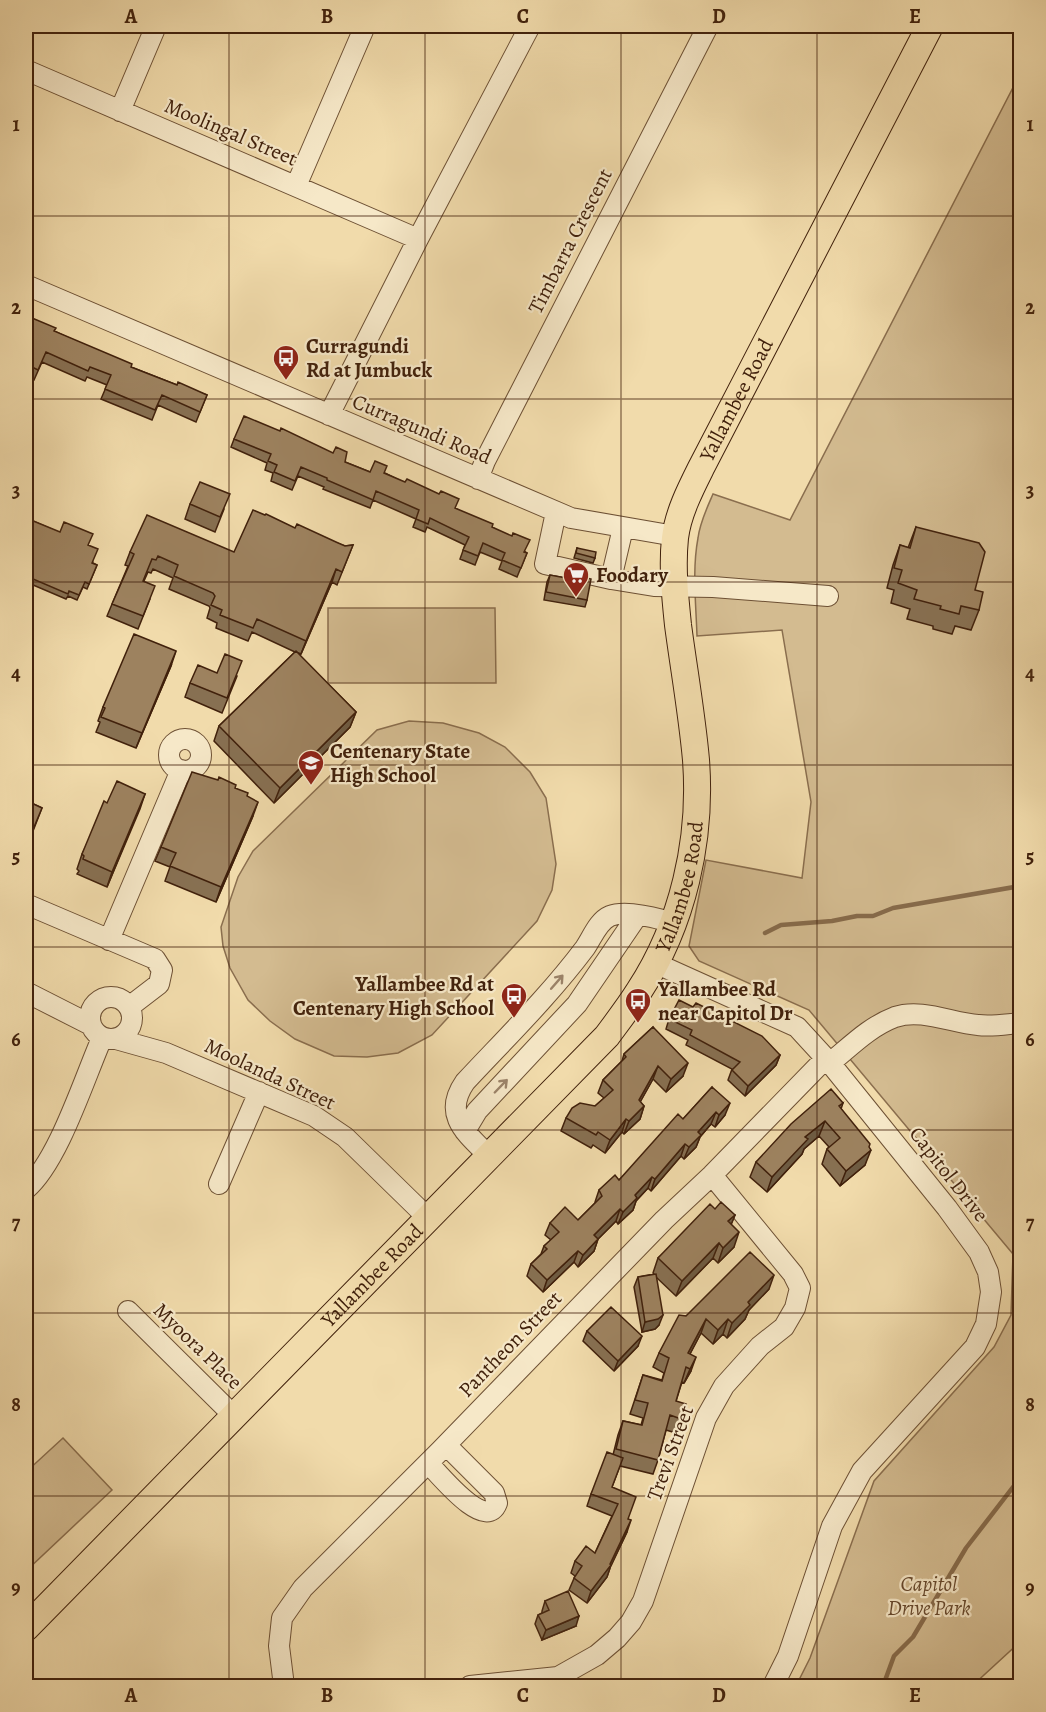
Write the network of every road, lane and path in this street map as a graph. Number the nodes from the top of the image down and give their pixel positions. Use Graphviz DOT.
graph roads {
  1 [pos="156,26"];
  2 [pos="365,26"];
  3 [pos="530,26"];
  4 [pos="708,26"];
  5 [pos="930,26"];
  6 [pos="26,70"];
  7 [pos="120,111"];
  8 [pos="296,186"];
  9 [pos="418,240"];
  10 [pos="26,285"];
  11 [pos="329,415"];
  12 [pos="478,479"];
  13 [pos="556,512"];
  14 [pos="623,528"];
  15 [pos="675,536"];
  16 [pos="611,579"];
  17 [pos="674,586"];
  18 [pos="828,596"];
  19 [pos="181,770"];
  20 [pos="26,904"];
  21 [pos="637,916"];
  22 [pos="674,924"];
  23 [pos="109,940"];
  24 [pos="656,963"];
  25 [pos="26,992"];
  26 [pos="51,1003"];
  27 [pos="95,1004"];
  28 [pos="131,1011"];
  29 [pos="1020,1023"];
  30 [pos="103,1034"];
  31 [pos="166,1053"];
  32 [pos="828,1060"];
  33 [pos="259,1092"];
  34 [pos="465,1131"];
  35 [pos="489,1156"];
  36 [pos="712,1175"];
  37 [pos="219,1184"];
  38 [pos="26,1189"];
  39 [pos="428,1218"];
  40 [pos="128,1311"];
  41 [pos="234,1416"];
  42 [pos="446,1445"];
  43 [pos="428,1463"];
  44 [pos="26,1628"];
  45 [pos="284,1686"];
  46 [pos="470,1686"];
  47 [pos="774,1686"];
  1 -- 7 [label="street"];
  2 -- 8 [label="street"];
  3 -- 9 [label="street"];
  4 -- 12 [label="street, Timbarra Crescent"];
  5 -- 15 [label="main road, Yallambee Road"];
  6 -- 7 [label="street, Moolingal Street"];
  7 -- 8 [label="street, Moolingal Street"];
  8 -- 9 [label="street, Moolingal Street"];
  9 -- 11 [label="street"];
  10 -- 11 [label="street, Curragundi Road"];
  11 -- 12 [label="street, Curragundi Road"];
  12 -- 13 [label="street, Curragundi Road"];
  13 -- 14 [label="street, Curragundi Road"];
  13 -- 16 [label="street"];
  14 -- 15 [label="street, Curragundi Road"];
  14 -- 16 [label="street"];
  15 -- 17 [label="main road, Yallambee Road"];
  16 -- 17 [label="street"];
  17 -- 18 [label="street"];
  17 -- 22 [label="main road, Yallambee Road"];
  19 -- 23 [label="street"];
  20 -- 23 [label="street"];
  21 -- 22 [label="street"];
  34 -- 21 [label="street, one-way"];
  34 -- 21 [label="street, one-way"];
  22 -- 24 [label="main road, Yallambee Road"];
  23 -- 28 [label="street"];
  24 -- 32 [label="street, Capitol Drive"];
  24 -- 35 [label="main road, Yallambee Road"];
  25 -- 26 [label="street, Moolanda Street"];
  26 -- 27 [label="street, Moolanda Street"];
  26 -- 30 [label="street, Moolanda Street"];
  27 -- 28 [label="street"];
  27 -- 30 [label="street"];
  28 -- 30 [label="street"];
  28 -- 31 [label="street, Moolanda Street"];
  29 -- 32 [label="street, Pantheon Street"];
  30 -- 31 [label="street, Moolanda Street"];
  30 -- 38 [label="street"];
  31 -- 33 [label="street, Moolanda Street"];
  32 -- 36 [label="street, Pantheon Street"];
  32 -- 47 [label="street, Capitol Drive"];
  33 -- 37 [label="street"];
  33 -- 39 [label="street, Moolanda Street"];
  34 -- 35 [label="street"];
  35 -- 39 [label="main road, Yallambee Road"];
  36 -- 42 [label="street, Pantheon Street"];
  36 -- 46 [label="street, Trevi Street"];
  39 -- 41 [label="main road, Yallambee Road"];
  40 -- 41 [label="street, Myoora Place"];
  41 -- 44 [label="main road, Yallambee Road"];
  42 -- 43 [label="street, Pantheon Street"];
  42 -- 43 [label="street"];
  43 -- 45 [label="street, Pantheon Street"];
}
